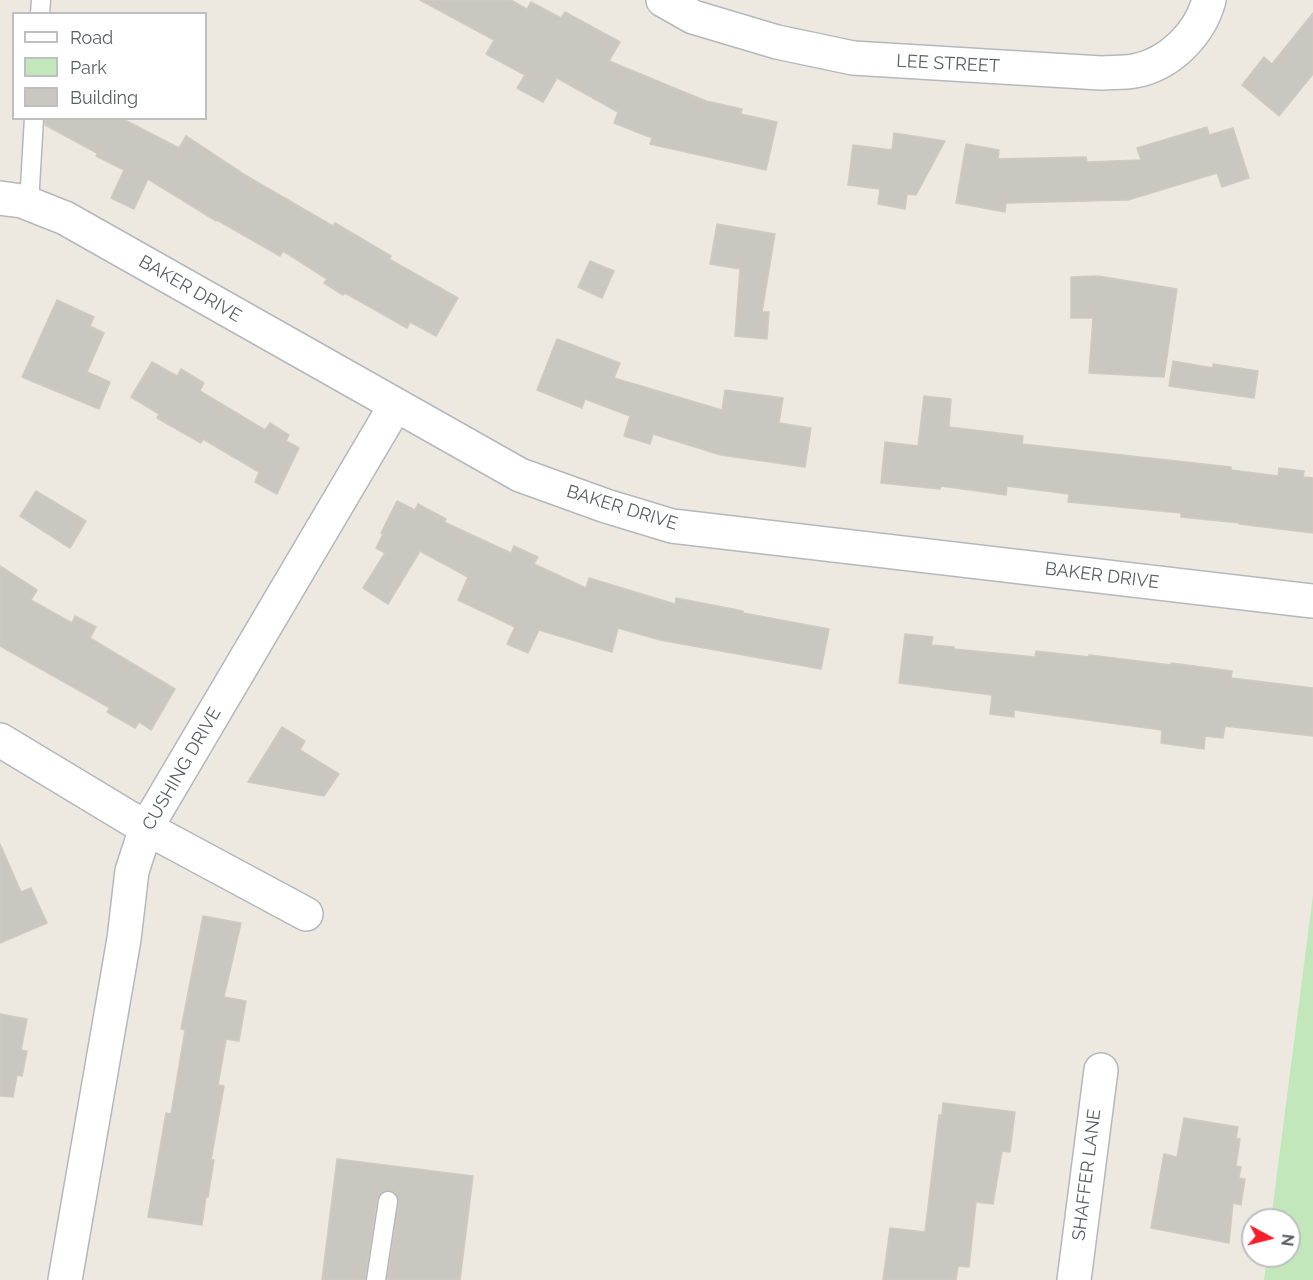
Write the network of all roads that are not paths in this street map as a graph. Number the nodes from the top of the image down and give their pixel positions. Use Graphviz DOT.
graph roads {
  1 [pos="663,0"];
  2 [pos="1209,0"];
  3 [pos="34,120"];
  4 [pos="15,201"];
  5 [pos="395,406"];
  6 [pos="1313,601"];
  7 [pos="0,740"];
  8 [pos="146,828"];
  9 [pos="306,914"];
  10 [pos="1101,1070"];
  11 [pos="388,1201"];
  12 [pos="64,1280"];
  13 [pos="376,1280"];
  14 [pos="1074,1280"];
  1 -- 2 [label="street, LEE STREET"];
  3 -- 4 [label="lane"];
  4 -- 5 [label="street, BAKER DRIVE"];
  5 -- 6 [label="street, BAKER DRIVE"];
  5 -- 8 [label="street, CUSHING DRIVE"];
  7 -- 8 [label="street"];
  8 -- 9 [label="street"];
  8 -- 12 [label="street, CUSHING DRIVE"];
  10 -- 14 [label="street, SHAFFER LANE"];
  11 -- 13 [label="lane"];
}
